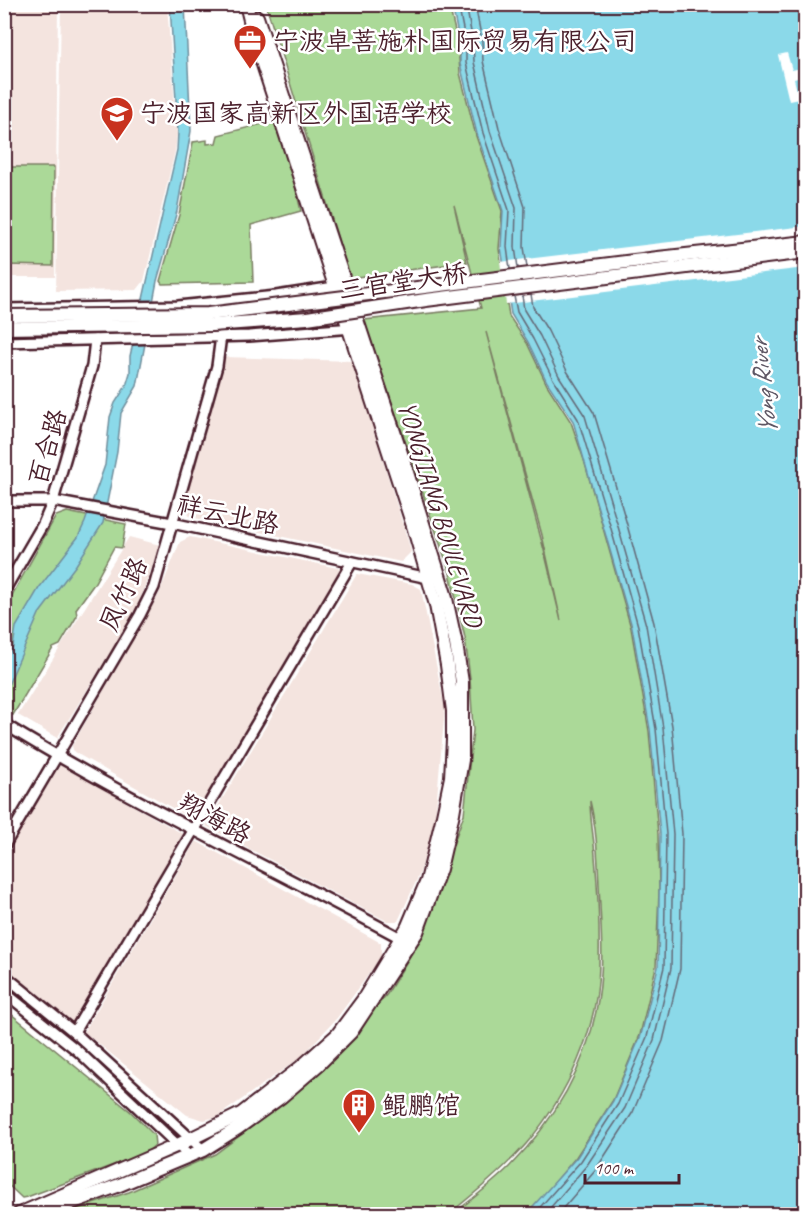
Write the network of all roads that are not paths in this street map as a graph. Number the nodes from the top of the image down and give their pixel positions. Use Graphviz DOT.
graph roads {
  1 [pos="246,4"];
  2 [pos="254,4"];
  3 [pos="806,242"];
  4 [pos="806,252"];
  5 [pos="340,286"];
  6 [pos="4,309"];
  7 [pos="4,316"];
  8 [pos="4,328"];
  9 [pos="353,328"];
  10 [pos="221,336"];
  11 [pos="95,340"];
  12 [pos="4,342"];
  13 [pos="4,501"];
  14 [pos="53,501"];
  15 [pos="172,523"];
  16 [pos="352,562"];
  17 [pos="435,579"];
  18 [pos="4,591"];
  19 [pos="4,724"];
  20 [pos="56,756"];
  21 [pos="193,831"];
  22 [pos="4,846"];
  23 [pos="406,940"];
  24 [pos="4,975"];
  25 [pos="4,992"];
  26 [pos="74,1032"];
  27 [pos="189,1139"];
  28 [pos="178,1145"];
  29 [pos="202,1150"];
  30 [pos="190,1157"];
  31 [pos="43,1210"];
  32 [pos="19,1215"];
  1 -- 5 [label="main road, YONGJIANG BOULEVARD"];
  2 -- 5 [label="main road, YONGJIANG BOULEVARD"];
  3 -- 7 [label="main road, 三官堂大桥, bridge"];
  4 -- 8 [label="main road, 三官堂大桥, bridge"];
  5 -- 6 [label="street"];
  5 -- 9 [label="main road, YONGJIANG BOULEVARD"];
  9 -- 10 [label="street"];
  9 -- 17 [label="main road, YONGJIANG BOULEVARD"];
  10 -- 11 [label="street"];
  10 -- 15 [label="street, 凤竹路"];
  11 -- 12 [label="street"];
  11 -- 14 [label="street, 百合路"];
  13 -- 14 [label="street, 祥云北路"];
  14 -- 15 [label="street, 祥云北路"];
  14 -- 18 [label="street, 百合路"];
  15 -- 16 [label="street, 祥云北路"];
  15 -- 20 [label="street, 凤竹路"];
  16 -- 17 [label="street, 祥云北路"];
  16 -- 21 [label="street"];
  17 -- 23 [label="main road, YONGJIANG BOULEVARD"];
  19 -- 20 [label="street, 翔海路"];
  20 -- 21 [label="street, 翔海路"];
  20 -- 22 [label="street, 凤竹路"];
  21 -- 23 [label="street, 翔海路"];
  21 -- 26 [label="street"];
  23 -- 27 [label="main road, YONGJIANG BOULEVARD"];
  23 -- 29 [label="main road, YONGJIANG BOULEVARD"];
  24 -- 26 [label="street"];
  25 -- 28 [label="street"];
  26 -- 27 [label="street"];
  27 -- 28 [label="main road, YONGJIANG BOULEVARD"];
  27 -- 29 [label="street"];
  28 -- 30 [label="street"];
  28 -- 31 [label="main road, YONGJIANG BOULEVARD"];
  29 -- 30 [label="main road, YONGJIANG BOULEVARD"];
  30 -- 31 [label="main road, YONGJIANG BOULEVARD"];
  31 -- 32 [label="main road"];
}
